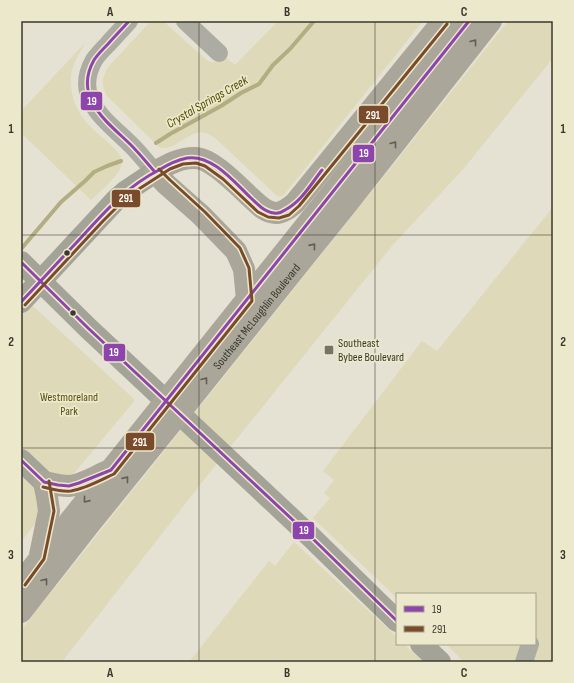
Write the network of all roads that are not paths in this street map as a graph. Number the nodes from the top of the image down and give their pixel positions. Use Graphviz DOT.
graph roads {
  1 [pos="129,21"];
  2 [pos="185,21"];
  3 [pos="443,21"];
  4 [pos="469,21"];
  5 [pos="491,21"];
  6 [pos="219,53"];
  7 [pos="155,172"];
  8 [pos="21,262"];
  9 [pos="40,281"];
  10 [pos="247,299"];
  11 [pos="21,302"];
  12 [pos="21,460"];
  13 [pos="111,470"];
  14 [pos="44,482"];
  15 [pos="39,558"];
  16 [pos="21,582"];
  17 [pos="21,612"];
  18 [pos="396,620"];
  19 [pos="422,645"];
  20 [pos="530,645"];
  21 [pos="440,662"];
  22 [pos="524,662"];
  1 -- 7 [label="street"];
  2 -- 6 [label="street"];
  3 -- 7 [label="highway"];
  4 -- 10 [label="highway, Southeast McLoughlin Boulevard"];
  17 -- 5 [label="highway, Southeast McLoughlin Boulevard, one-way"];
  7 -- 9 [label="main road"];
  7 -- 10 [label="highway"];
  8 -- 9 [label="main road"];
  9 -- 11 [label="main road"];
  9 -- 18 [label="main road"];
  10 -- 13 [label="highway, Southeast McLoughlin Boulevard"];
  12 -- 14 [label="main road"];
  13 -- 14 [label="highway"];
  13 -- 15 [label="highway, Southeast McLoughlin Boulevard, one-way"];
  14 -- 15 [label="highway"];
  15 -- 16 [label="highway, Southeast McLoughlin Boulevard"];
  19 -- 21 [label="main road"];
  20 -- 22 [label="street"];
}
